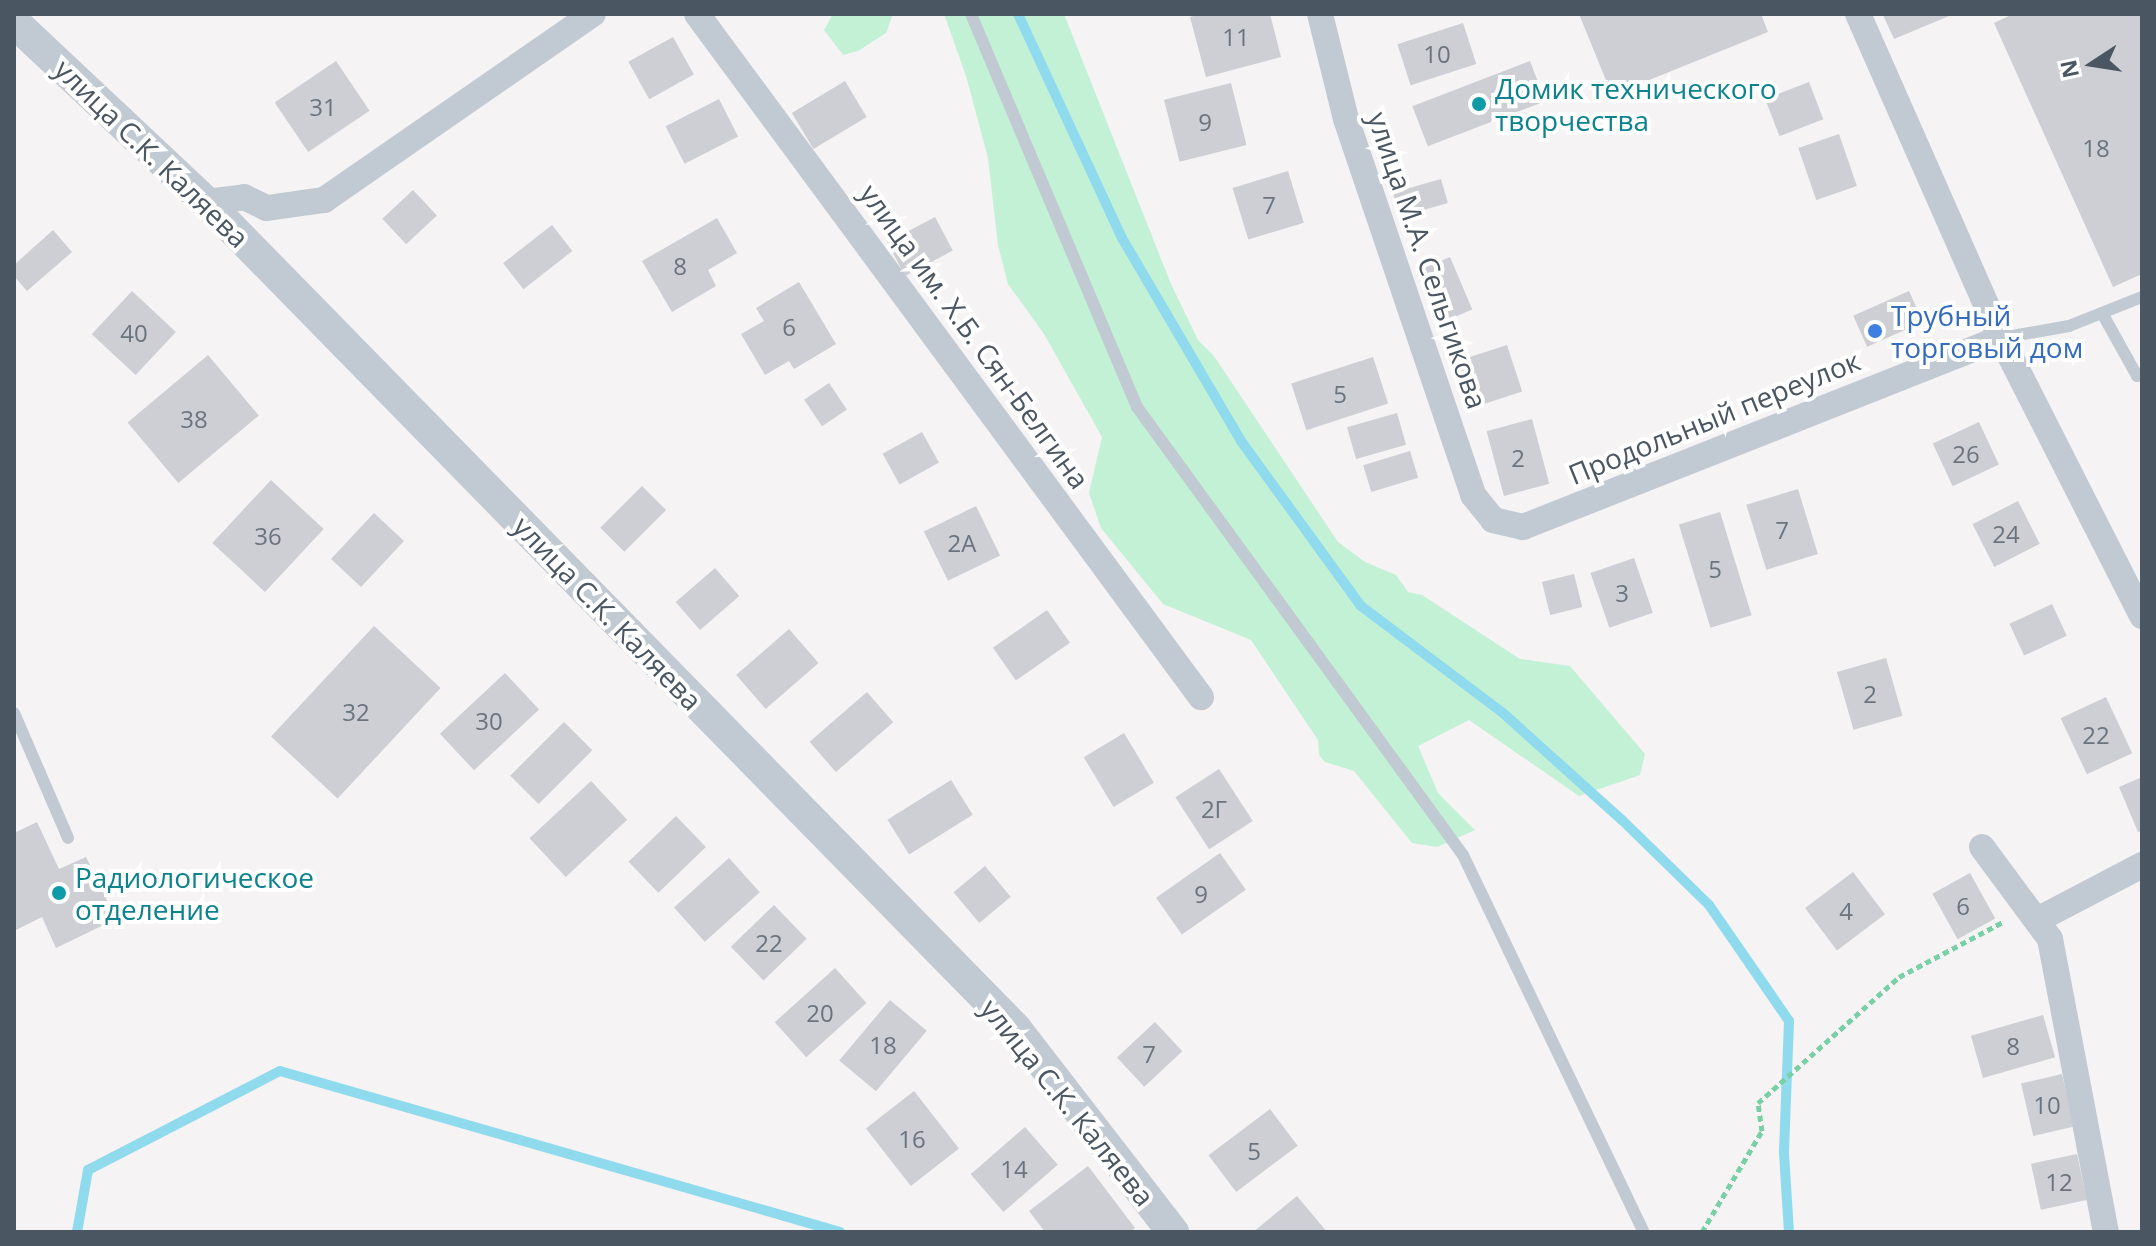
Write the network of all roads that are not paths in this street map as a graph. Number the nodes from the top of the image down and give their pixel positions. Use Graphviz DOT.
graph roads {
  1 [pos="593,14"];
  2 [pos="697,14"];
  3 [pos="971,14"];
  4 [pos="1320,14"];
  5 [pos="1858,14"];
  6 [pos="14,22"];
  7 [pos="206,202"];
  8 [pos="2142,297"];
  9 [pos="2102,313"];
  10 [pos="2001,338"];
  11 [pos="2142,374"];
  12 [pos="1493,520"];
  13 [pos="2142,616"];
  14 [pos="1201,697"];
  15 [pos="14,713"];
  16 [pos="68,838"];
  17 [pos="1982,847"];
  18 [pos="2142,865"];
  19 [pos="2032,914"];
  20 [pos="1173,1232"];
  21 [pos="1644,1232"];
  22 [pos="2106,1232"];
  1 -- 7 [label="street"];
  2 -- 14 [label="street, улица им. Х.Б. Сян-Белгина"];
  3 -- 21 [label="lane"];
  4 -- 12 [label="street, улица М.А. Сельгикова"];
  5 -- 10 [label="street"];
  6 -- 7 [label="street, улица С.К. Каляева"];
  7 -- 20 [label="street, улица С.К. Каляева"];
  8 -- 9 [label="lane"];
  9 -- 10 [label="lane"];
  9 -- 11 [label="lane"];
  10 -- 12 [label="street, Продольный переулок"];
  10 -- 13 [label="street"];
  15 -- 16 [label="lane"];
  17 -- 19 [label="street"];
  18 -- 19 [label="street"];
  19 -- 22 [label="street"];
}
